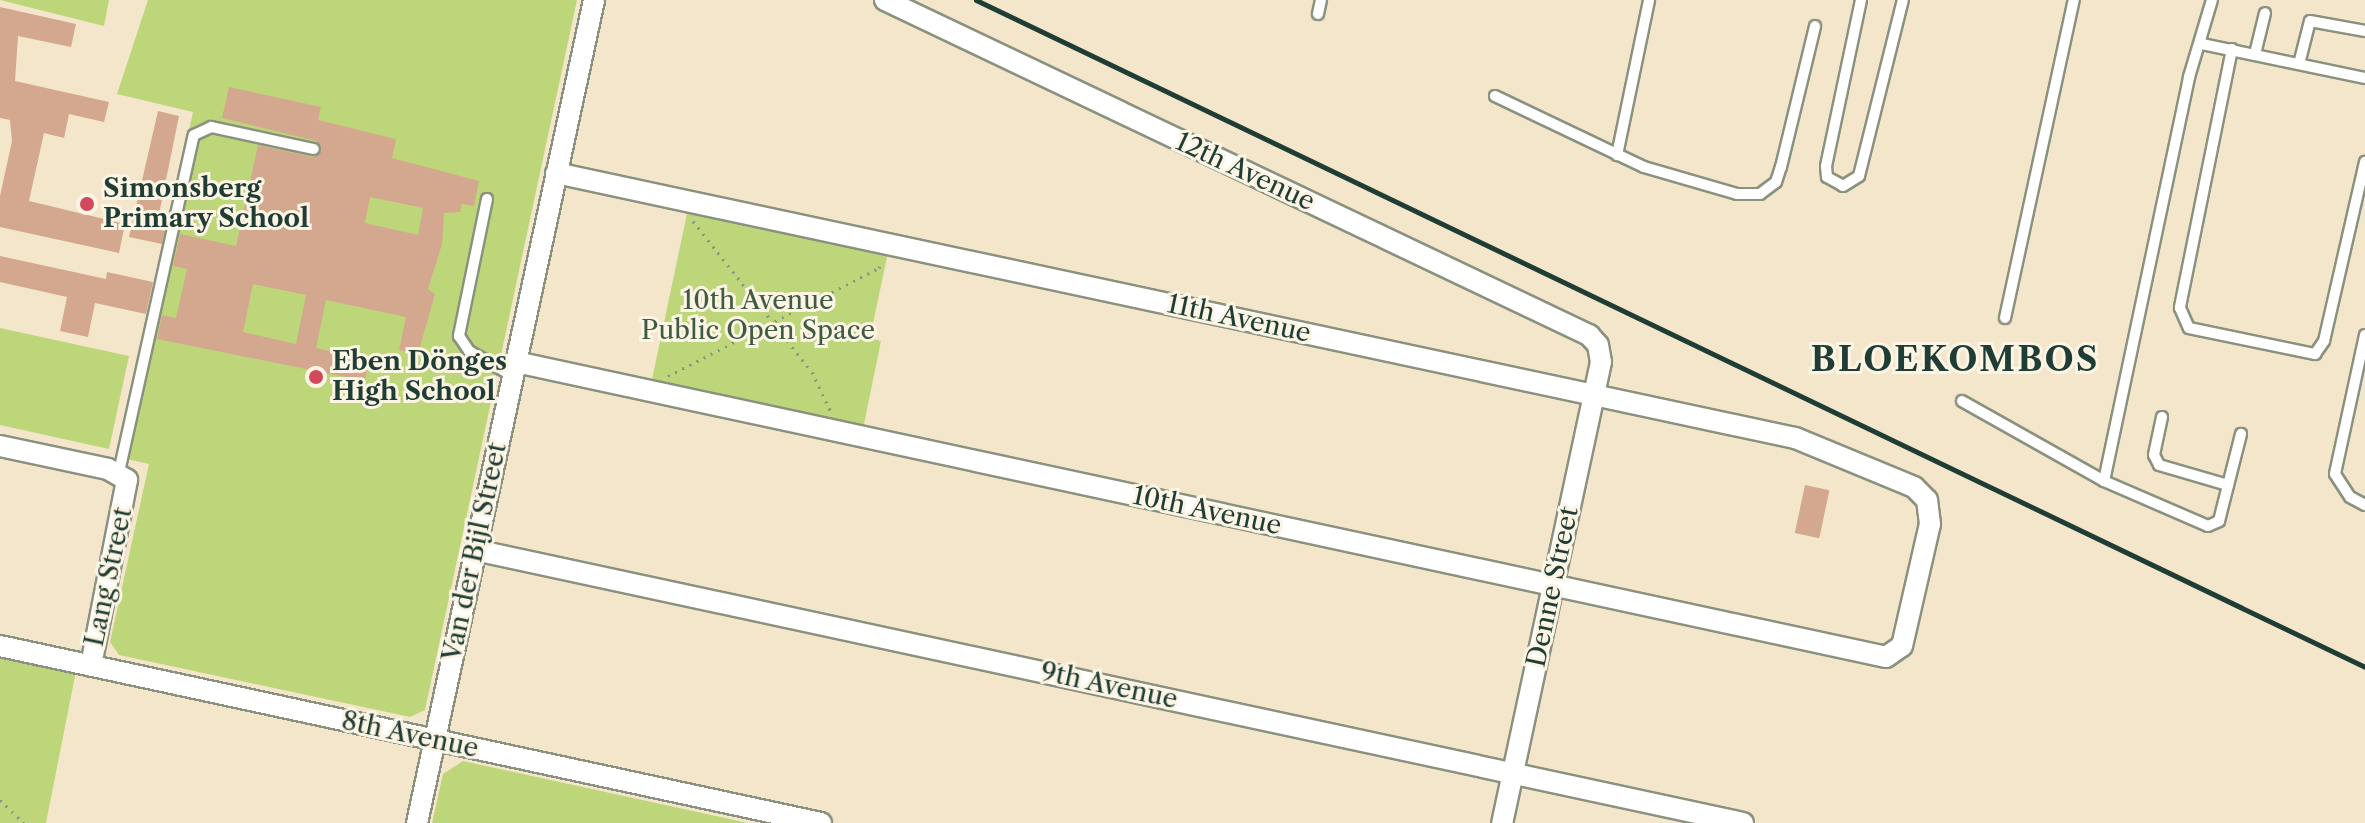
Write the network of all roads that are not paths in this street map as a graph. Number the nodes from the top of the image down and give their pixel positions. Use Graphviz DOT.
graph roads {
  1 [pos="594,0"];
  2 [pos="885,0"];
  3 [pos="1321,0"];
  4 [pos="1649,0"];
  5 [pos="1861,0"];
  6 [pos="1903,0"];
  7 [pos="2074,0"];
  8 [pos="2212,0"];
  9 [pos="2265,13"];
  10 [pos="1318,14"];
  11 [pos="1815,26"];
  12 [pos="2365,31"];
  13 [pos="2202,44"];
  14 [pos="2232,49"];
  15 [pos="2255,54"];
  16 [pos="2299,64"];
  17 [pos="2365,78"];
  18 [pos="1495,96"];
  19 [pos="314,149"];
  20 [pos="1617,155"];
  21 [pos="2365,162"];
  22 [pos="556,173"];
  23 [pos="487,199"];
  24 [pos="2005,318"];
  25 [pos="2365,335"];
  26 [pos="1601,350"];
  27 [pos="514,369"];
  28 [pos="1594,395"];
  29 [pos="1962,401"];
  30 [pos="2162,417"];
  31 [pos="2241,434"];
  32 [pos="0,446"];
  33 [pos="124,480"];
  34 [pos="2104,481"];
  35 [pos="2228,485"];
  36 [pos="2365,505"];
  37 [pos="475,550"];
  38 [pos="1553,586"];
  39 [pos="0,646"];
  40 [pos="1897,653"];
  41 [pos="91,666"];
  42 [pos="434,740"];
  43 [pos="1513,773"];
  44 [pos="417,823"];
  45 [pos="821,823"];
  46 [pos="1502,823"];
  47 [pos="1743,823"];
  1 -- 22 [label="street, Van der Bijl Street"];
  2 -- 26 [label="street, 12th Avenue"];
  3 -- 10 [label="lane"];
  4 -- 20 [label="lane"];
  5 -- 6 [label="lane"];
  7 -- 24 [label="lane"];
  8 -- 13 [label="lane"];
  9 -- 15 [label="lane"];
  11 -- 20 [label="lane"];
  12 -- 16 [label="lane"];
  13 -- 14 [label="lane"];
  13 -- 34 [label="lane"];
  14 -- 15 [label="lane"];
  14 -- 21 [label="lane"];
  15 -- 16 [label="lane"];
  16 -- 17 [label="lane"];
  18 -- 20 [label="lane"];
  19 -- 33 [label="lane"];
  22 -- 27 [label="street, Van der Bijl Street"];
  22 -- 28 [label="street, 11th Avenue"];
  23 -- 27 [label="lane"];
  25 -- 36 [label="lane"];
  26 -- 28 [label="street, Denne Street"];
  27 -- 37 [label="street, Van der Bijl Street"];
  27 -- 38 [label="street, 10th Avenue"];
  28 -- 38 [label="street, Denne Street"];
  28 -- 40 [label="street, 11th Avenue"];
  29 -- 34 [label="lane"];
  30 -- 35 [label="lane"];
  31 -- 35 [label="lane"];
  32 -- 33 [label="street"];
  33 -- 41 [label="street, Lang Street"];
  34 -- 35 [label="lane"];
  37 -- 42 [label="street, Van der Bijl Street"];
  37 -- 43 [label="street, 9th Avenue"];
  38 -- 40 [label="street, 10th Avenue"];
  38 -- 43 [label="street, Denne Street"];
  39 -- 41 [label="street, 8th Avenue"];
  41 -- 42 [label="street, 8th Avenue"];
  42 -- 44 [label="street, Van der Bijl Street"];
  42 -- 45 [label="street, 8th Avenue"];
  43 -- 46 [label="street, Denne Street"];
  43 -- 47 [label="street, 9th Avenue"];
}
